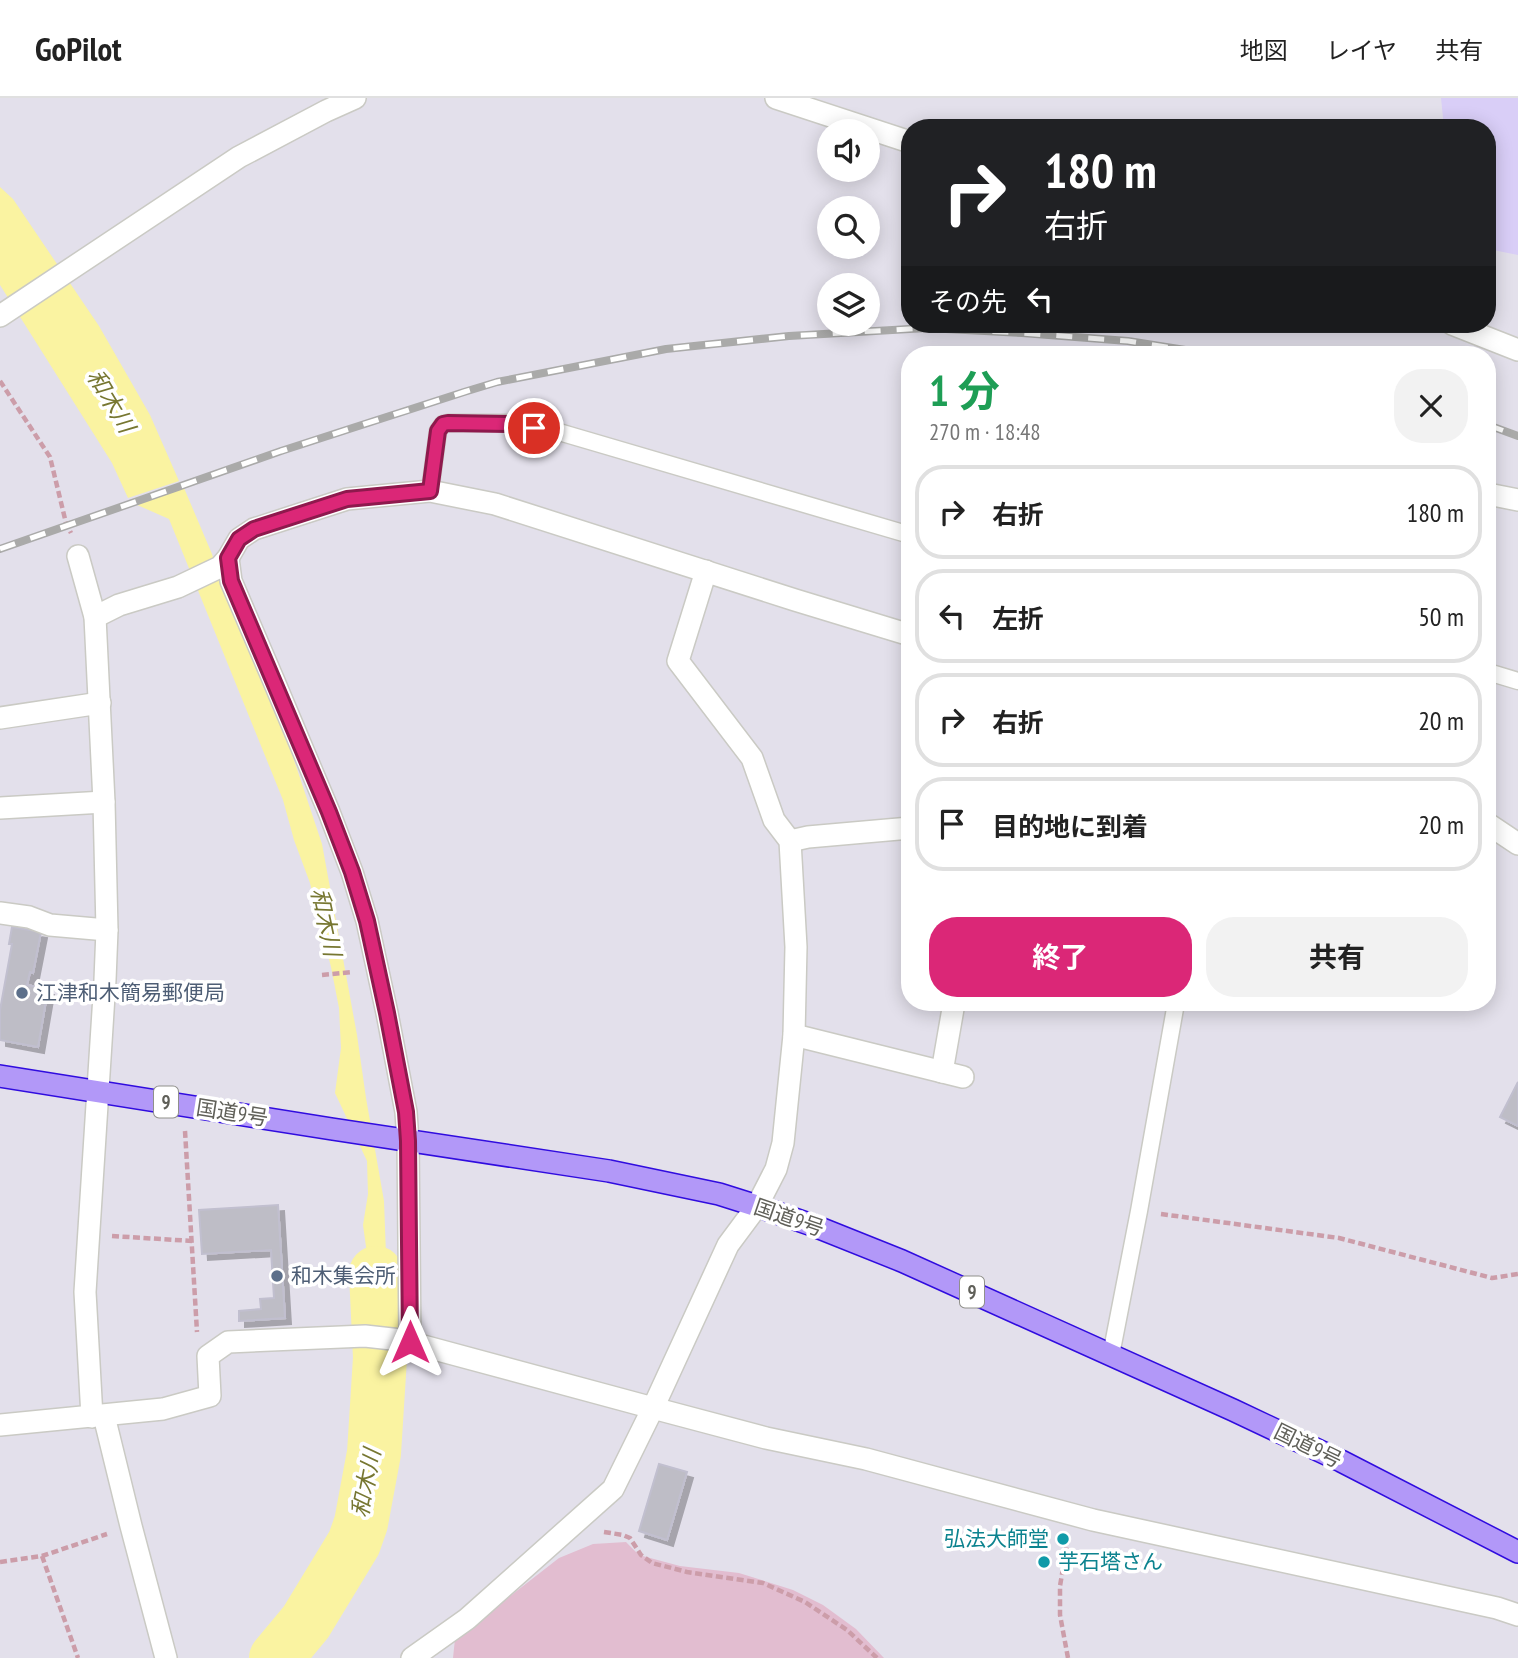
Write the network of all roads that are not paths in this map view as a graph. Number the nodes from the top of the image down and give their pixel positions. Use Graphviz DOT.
graph roads {
  1 [pos="355,98"];
  2 [pos="776,98"];
  3 [pos="901,139"];
  4 [pos="2,315"];
  5 [pos="1475,333"];
  6 [pos="1518,350"];
  7 [pos="430,491"];
  8 [pos="1496,496"];
  9 [pos="1518,500"];
  10 [pos="901,532"];
  11 [pos="78,556"];
  12 [pos="224,563"];
  13 [pos="706,571"];
  14 [pos="95,617"];
  15 [pos="901,632"];
  16 [pos="1496,674"];
  17 [pos="1518,681"];
  18 [pos="100,703"];
  19 [pos="0,718"];
  20 [pos="104,802"];
  21 [pos="0,808"];
  22 [pos="901,829"];
  23 [pos="1496,829"];
  24 [pos="790,841"];
  25 [pos="1518,844"];
  26 [pos="0,913"];
  27 [pos="107,930"];
  28 [pos="953,1011"];
  29 [pos="1175,1011"];
  30 [pos="794,1035"];
  31 [pos="942,1072"];
  32 [pos="0,1076"];
  33 [pos="963,1077"];
  34 [pos="97,1091"];
  35 [pos="400,1140"];
  36 [pos="757,1206"];
  37 [pos="405,1341"];
  38 [pos="1111,1355"];
  39 [pos="653,1408"];
  40 [pos="98,1416"];
  41 [pos="0,1425"];
  42 [pos="1518,1552"];
  43 [pos="1518,1615"];
  44 [pos="166,1658"];
  45 [pos="412,1658"];
  1 -- 4 [label="street"];
  2 -- 3 [label="street"];
  5 -- 6 [label="street"];
  7 -- 10 [label="lane"];
  7 -- 12 [label="street"];
  7 -- 13 [label="street"];
  8 -- 9 [label="street"];
  11 -- 14 [label="street"];
  12 -- 14 [label="street"];
  12 -- 35 [label="street"];
  13 -- 15 [label="street"];
  13 -- 24 [label="street"];
  14 -- 18 [label="street"];
  16 -- 17 [label="lane"];
  18 -- 19 [label="street"];
  18 -- 20 [label="street"];
  20 -- 21 [label="street"];
  20 -- 27 [label="street"];
  22 -- 24 [label="street"];
  23 -- 25 [label="street"];
  24 -- 30 [label="street"];
  26 -- 27 [label="street"];
  27 -- 34 [label="street"];
  28 -- 31 [label="street"];
  29 -- 38 [label="lane"];
  30 -- 31 [label="street"];
  30 -- 36 [label="street"];
  31 -- 33 [label="street"];
  32 -- 34 [label="highway, 国道9号 / 9"];
  34 -- 35 [label="highway, 国道9号 / 9"];
  34 -- 40 [label="street"];
  35 -- 36 [label="highway, 国道9号 / 9"];
  35 -- 37 [label="street"];
  36 -- 38 [label="highway, 国道9号 / 9"];
  36 -- 39 [label="street"];
  37 -- 39 [label="street"];
  37 -- 40 [label="street"];
  38 -- 42 [label="highway, 国道9号 / 9"];
  39 -- 43 [label="street"];
  39 -- 45 [label="street"];
  40 -- 41 [label="street"];
  40 -- 44 [label="street"];
}
